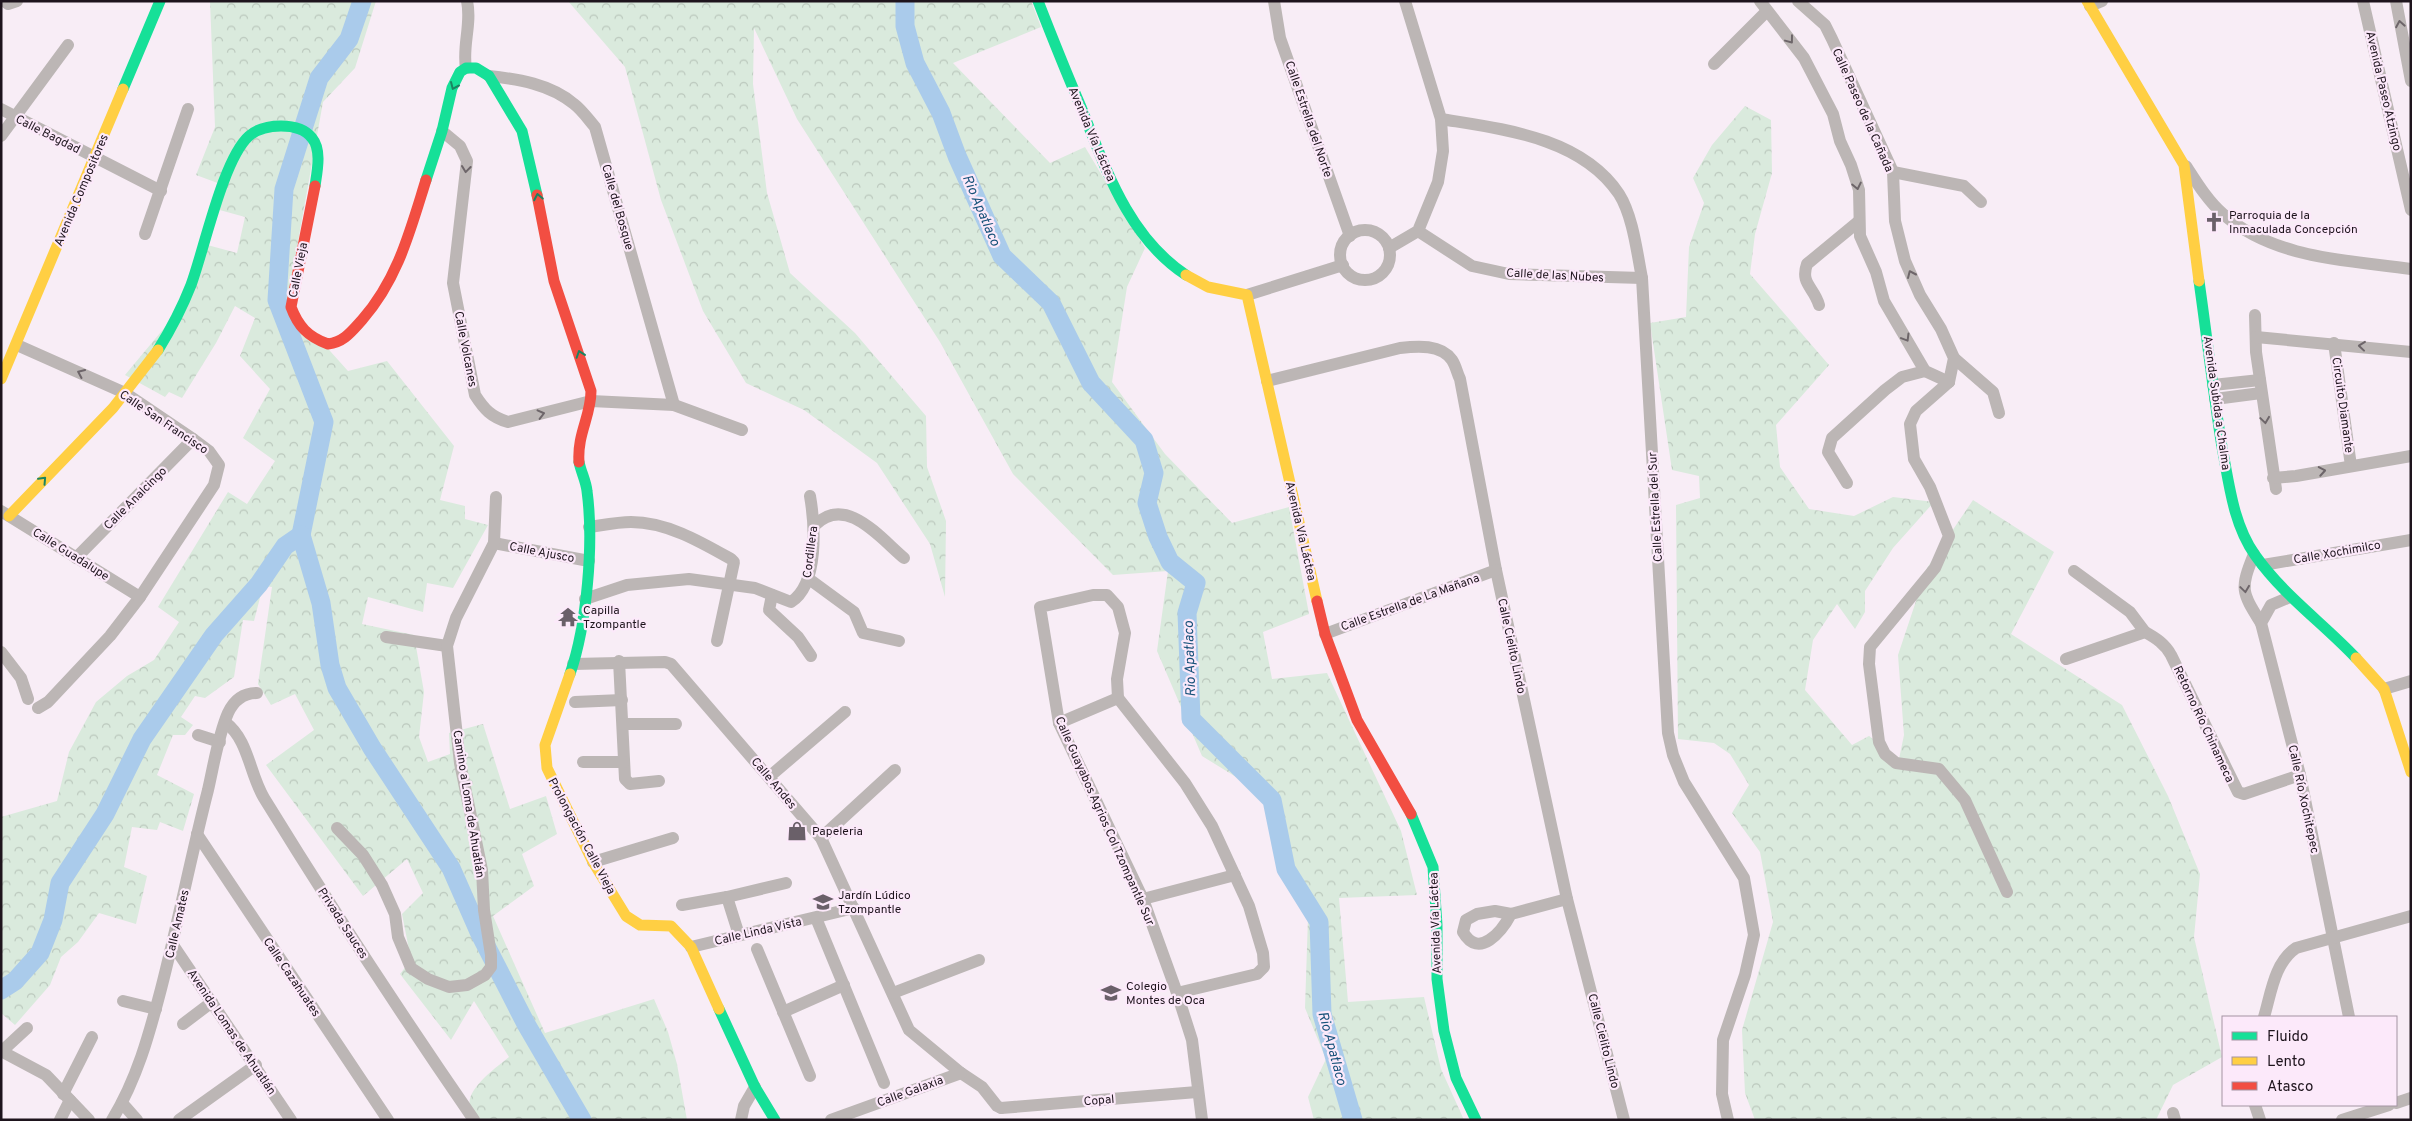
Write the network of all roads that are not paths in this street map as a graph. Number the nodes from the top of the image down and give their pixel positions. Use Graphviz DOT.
graph roads {
  1 [pos="4,1"];
  2 [pos="17,1"];
  3 [pos="160,1"];
  4 [pos="467,1"];
  5 [pos="1038,1"];
  6 [pos="1274,1"];
  7 [pos="1405,1"];
  8 [pos="1798,1"];
  9 [pos="2102,1"];
  10 [pos="2363,1"];
  11 [pos="2396,1"];
  12 [pos="2088,4"];
  13 [pos="1763,6"];
  14 [pos="68,45"];
  15 [pos="1714,64"];
  16 [pos="466,68"];
  17 [pos="489,76"];
  18 [pos="2411,81"];
  19 [pos="1,109"];
  20 [pos="188,109"];
  21 [pos="15,118"];
  22 [pos="1441,118"];
  23 [pos="442,132"];
  24 [pos="1,136"];
  25 [pos="94,158"];
  26 [pos="2184,165"];
  27 [pos="1892,172"];
  28 [pos="161,191"];
  29 [pos="1981,202"];
  30 [pos="2411,210"];
  31 [pos="1858,222"];
  32 [pos="1418,231"];
  33 [pos="144,234"];
  34 [pos="1350,236"];
  35 [pos="1389,248"];
  36 [pos="1343,265"];
  37 [pos="2411,269"];
  38 [pos="1642,278"];
  39 [pos="1247,295"];
  40 [pos="1819,305"];
  41 [pos="2255,315"];
  42 [pos="2256,336"];
  43 [pos="2334,343"];
  44 [pos="17,344"];
  45 [pos="2411,352"];
  46 [pos="1954,358"];
  47 [pos="1925,371"];
  48 [pos="3,372"];
  49 [pos="1267,381"];
  50 [pos="1948,382"];
  51 [pos="2213,385"];
  52 [pos="2261,387"];
  53 [pos="125,393"];
  54 [pos="2215,399"];
  55 [pos="591,401"];
  56 [pos="674,405"];
  57 [pos="1999,412"];
  58 [pos="742,430"];
  59 [pos="193,439"];
  60 [pos="2411,456"];
  61 [pos="2351,466"];
  62 [pos="1847,482"];
  63 [pos="810,496"];
  64 [pos="496,497"];
  65 [pos="5,514"];
  66 [pos="815,525"];
  67 [pos="589,527"];
  68 [pos="2411,540"];
  69 [pos="494,543"];
  70 [pos="2254,554"];
  71 [pos="76,558"];
  72 [pos="904,558"];
  73 [pos="589,561"];
  74 [pos="2263,565"];
  75 [pos="1496,570"];
  76 [pos="2074,571"];
  77 [pos="809,579"];
  78 [pos="729,584"];
  79 [pos="772,595"];
  80 [pos="2290,596"];
  81 [pos="140,597"];
  82 [pos="585,599"];
  83 [pos="2262,623"];
  84 [pos="2145,632"];
  85 [pos="1325,634"];
  86 [pos="386,637"];
  87 [pos="717,641"];
  88 [pos="899,641"];
  89 [pos="447,646"];
  90 [pos="1,652"];
  91 [pos="811,656"];
  92 [pos="2066,659"];
  93 [pos="619,662"];
  94 [pos="573,664"];
  95 [pos="2411,681"];
  96 [pos="2384,689"];
  97 [pos="257,693"];
  98 [pos="1118,698"];
  99 [pos="28,699"];
  100 [pos="622,700"];
  101 [pos="575,702"];
  102 [pos="38,708"];
  103 [pos="845,712"];
  104 [pos="225,722"];
  105 [pos="1059,723"];
  106 [pos="623,724"];
  107 [pos="676,724"];
  108 [pos="198,735"];
  109 [pos="220,742"];
  110 [pos="583,762"];
  111 [pos="624,762"];
  112 [pos="895,770"];
  113 [pos="2411,772"];
  114 [pos="2300,775"];
  115 [pos="769,777"];
  116 [pos="659,781"];
  117 [pos="337,828"];
  118 [pos="197,834"];
  119 [pos="674,838"];
  120 [pos="821,838"];
  121 [pos="593,862"];
  122 [pos="1235,876"];
  123 [pos="786,883"];
  124 [pos="2007,892"];
  125 [pos="727,897"];
  126 [pos="1567,898"];
  127 [pos="1143,899"];
  128 [pos="682,905"];
  129 [pos="854,908"];
  130 [pos="1511,914"];
  131 [pos="2411,916"];
  132 [pos="816,918"];
  133 [pos="739,935"];
  134 [pos="2332,938"];
  135 [pos="173,945"];
  136 [pos="691,947"];
  137 [pos="757,948"];
  138 [pos="979,960"];
  139 [pos="844,985"];
  140 [pos="893,993"];
  141 [pos="1177,993"];
  142 [pos="123,1001"];
  143 [pos="212,1002"];
  144 [pos="156,1009"];
  145 [pos="783,1012"];
  146 [pos="2264,1016"];
  147 [pos="2349,1016"];
  148 [pos="183,1024"];
  149 [pos="27,1028"];
  150 [pos="92,1037"];
  151 [pos="2,1051"];
  152 [pos="256,1065"];
  153 [pos="961,1073"];
  154 [pos="810,1076"];
  155 [pos="884,1083"];
  156 [pos="754,1087"];
  157 [pos="1197,1092"];
  158 [pos="66,1097"];
  159 [pos="2411,1098"];
  160 [pos="122,1103"];
  161 [pos="2397,1103"];
  162 [pos="2255,1106"];
  163 [pos="2386,1106"];
  164 [pos="2368,1112"];
  165 [pos="1002,1114"];
  166 [pos="60,1120"];
  167 [pos="88,1120"];
  168 [pos="112,1120"];
  169 [pos="136,1120"];
  170 [pos="179,1120"];
  171 [pos="291,1120"];
  172 [pos="388,1120"];
  173 [pos="474,1120"];
  174 [pos="741,1120"];
  175 [pos="775,1120"];
  176 [pos="831,1120"];
  177 [pos="1202,1120"];
  178 [pos="1476,1120"];
  179 [pos="1624,1120"];
  180 [pos="1728,1120"];
  181 [pos="2260,1120"];
  182 [pos="2342,1120"];
  1 -- 2 [label="street"];
  3 -- 25 [label="street, Avenida Compositores"];
  4 -- 16 [label="street"];
  5 -- 39 [label="street, Avenida Vía Láctea"];
  6 -- 34 [label="street, Calle Estrella del Norte"];
  7 -- 22 [label="street"];
  8 -- 27 [label="street, Calle Paseo de la Cañada"];
  9 -- 12 [label="street"];
  10 -- 30 [label="street, Avenida Paseo Atzingo"];
  18 -- 11 [label="street, one-way"];
  12 -- 26 [label="street, Avenida Subida a Chalma"];
  13 -- 15 [label="street"];
  13 -- 31 [label="street, one-way"];
  14 -- 21 [label="street"];
  16 -- 17 [label="street"];
  16 -- 23 [label="street, Calle Vieja, one-way"];
  55 -- 17 [label="street, one-way"];
  17 -- 56 [label="street, Calle del Bosque"];
  19 -- 21 [label="street, Calle Bagdad"];
  20 -- 28 [label="street"];
  21 -- 24 [label="street"];
  21 -- 25 [label="street, Calle Bagdad"];
  22 -- 32 [label="street"];
  22 -- 38 [label="street, Calle Estrella del Sur"];
  23 -- 53 [label="street, Calle Vieja"];
  23 -- 55 [label="street, Calle Volcanes, one-way"];
  25 -- 28 [label="street, Calle Bagdad"];
  25 -- 44 [label="street, Avenida Compositores"];
  26 -- 37 [label="street"];
  26 -- 51 [label="street, Avenida Subida a Chalma"];
  27 -- 29 [label="street"];
  46 -- 27 [label="street, Calle Paseo de la Cañada, one-way"];
  28 -- 33 [label="street"];
  31 -- 40 [label="street"];
  31 -- 47 [label="street, one-way"];
  32 -- 35 [label="street"];
  32 -- 38 [label="street, Calle de las Nubes"];
  34 -- 35 [label="street"];
  34 -- 36 [label="street"];
  35 -- 36 [label="street"];
  36 -- 39 [label="street"];
  38 -- 180 [label="street, Calle Estrella del Sur"];
  39 -- 49 [label="street, Avenida Vía Láctea"];
  41 -- 42 [label="street, Circuito Diamante"];
  42 -- 43 [label="street, Circuito Diamante"];
  42 -- 52 [label="street, Circuito Diamante"];
  45 -- 43 [label="street, Circuito Diamante, one-way"];
  43 -- 61 [label="street, Circuito Diamante"];
  44 -- 48 [label="street, Avenida Compositores"];
  53 -- 44 [label="street, Calle San Francisco, one-way"];
  46 -- 50 [label="street"];
  46 -- 57 [label="street"];
  47 -- 50 [label="street"];
  47 -- 62 [label="street"];
  49 -- 75 [label="street, Calle Cielito Lindo"];
  49 -- 85 [label="street, Avenida Vía Láctea"];
  50 -- 124 [label="street"];
  51 -- 52 [label="street"];
  51 -- 54 [label="street, Avenida Subida a Chalma"];
  52 -- 54 [label="street"];
  52 -- 61 [label="street, Circuito Diamante, one-way"];
  53 -- 59 [label="street, Calle San Francisco"];
  65 -- 53 [label="street, Calle Vieja, one-way"];
  54 -- 70 [label="street, Avenida Subida a Chalma"];
  55 -- 56 [label="street, Calle Volcanes"];
  55 -- 67 [label="street, Prolongación Calle Vieja"];
  56 -- 58 [label="street, Calle Volcanes"];
  59 -- 71 [label="street, Calle Analcingo"];
  59 -- 81 [label="street, Calle San Francisco"];
  60 -- 61 [label="street, Circuito Diamante"];
  63 -- 66 [label="street, Cordillera"];
  64 -- 69 [label="street"];
  65 -- 71 [label="street, Calle Guadalupe"];
  66 -- 72 [label="street"];
  66 -- 77 [label="street, Cordillera"];
  67 -- 73 [label="street, Prolongación Calle Vieja"];
  67 -- 78 [label="street"];
  68 -- 74 [label="street, Calle Xochimilco"];
  69 -- 73 [label="street, Calle Ajusco"];
  69 -- 89 [label="street, Camino a Loma de Ahuatlán"];
  70 -- 74 [label="street, Avenida Subida a Chalma"];
  70 -- 83 [label="street, one-way"];
  71 -- 81 [label="street, Calle Guadalupe"];
  73 -- 82 [label="street, Prolongación Calle Vieja"];
  74 -- 80 [label="street, Avenida Subida a Chalma"];
  75 -- 85 [label="street, Calle Estrella de La Mañana"];
  75 -- 126 [label="street, Calle Cielito Lindo"];
  76 -- 84 [label="street, Retorno Río Chinameca"];
  77 -- 79 [label="street, Cordillera"];
  77 -- 88 [label="street"];
  78 -- 79 [label="street"];
  78 -- 82 [label="street"];
  78 -- 87 [label="street"];
  79 -- 91 [label="street"];
  80 -- 83 [label="street"];
  80 -- 96 [label="street, Avenida Subida a Chalma"];
  81 -- 102 [label="street, Calle San Francisco"];
  82 -- 94 [label="street, Prolongación Calle Vieja"];
  83 -- 114 [label="street, Calle Río Xochitepec"];
  84 -- 92 [label="street"];
  84 -- 114 [label="street, Retorno Río Chinameca"];
  85 -- 178 [label="street, Avenida Vía Láctea"];
  86 -- 89 [label="street"];
  89 -- 117 [label="street, Camino a Loma de Ahuatlán"];
  90 -- 99 [label="street"];
  93 -- 94 [label="street, Calle Andes"];
  93 -- 100 [label="street"];
  93 -- 115 [label="street, Calle Andes"];
  94 -- 121 [label="street, Prolongación Calle Vieja"];
  95 -- 96 [label="street"];
  96 -- 113 [label="street, Avenida Subida a Chalma"];
  97 -- 104 [label="street, Calle Amates"];
  98 -- 105 [label="street"];
  98 -- 105 [label="street, Calle Guayabos Agrios Col Tzompantle Sur"];
  98 -- 122 [label="street"];
  100 -- 101 [label="street"];
  100 -- 106 [label="street"];
  103 -- 115 [label="street"];
  104 -- 109 [label="street, Calle Amates"];
  104 -- 173 [label="street, Privada Sauces"];
  105 -- 127 [label="street, Calle Guayabos Agrios Col Tzompantle Sur"];
  106 -- 107 [label="street"];
  106 -- 111 [label="street"];
  108 -- 109 [label="street"];
  109 -- 118 [label="street, Calle Amates"];
  110 -- 111 [label="street"];
  111 -- 116 [label="street"];
  112 -- 120 [label="street"];
  114 -- 134 [label="street, Calle Río Xochitepec"];
  115 -- 120 [label="street, Calle Andes"];
  118 -- 135 [label="street, Calle Amates"];
  118 -- 172 [label="street, Calle Cazahuates"];
  119 -- 121 [label="street"];
  120 -- 129 [label="street, Calle Andes"];
  121 -- 136 [label="street, Prolongación Calle Vieja"];
  122 -- 127 [label="street"];
  122 -- 141 [label="street"];
  123 -- 125 [label="street"];
  125 -- 128 [label="street"];
  125 -- 133 [label="street"];
  126 -- 130 [label="street"];
  126 -- 179 [label="street, Calle Cielito Lindo"];
  127 -- 141 [label="street, Calle Guayabos Agrios Col Tzompantle Sur"];
  129 -- 132 [label="street, Calle Linda Vista"];
  129 -- 140 [label="street, Calle Andes"];
  131 -- 134 [label="street"];
  132 -- 133 [label="street, Calle Linda Vista"];
  132 -- 139 [label="street"];
  133 -- 136 [label="street, Calle Linda Vista"];
  134 -- 146 [label="street"];
  134 -- 147 [label="street, Calle Río Xochitepec"];
  135 -- 143 [label="street, Avenida Lomas de Ahuatlán"];
  135 -- 144 [label="street, Calle Amates"];
  136 -- 156 [label="street, Prolongación Calle Vieja"];
  137 -- 145 [label="street"];
  138 -- 140 [label="street"];
  139 -- 145 [label="street"];
  139 -- 155 [label="street"];
  140 -- 153 [label="street, Calle Andes"];
  141 -- 157 [label="street, Calle Guayabos Agrios Col Tzompantle Sur"];
  142 -- 144 [label="street"];
  143 -- 148 [label="street"];
  143 -- 152 [label="street, Avenida Lomas de Ahuatlán"];
  144 -- 160 [label="street, Calle Amates"];
  145 -- 154 [label="street"];
  149 -- 151 [label="street"];
  150 -- 158 [label="street"];
  151 -- 158 [label="street"];
  152 -- 170 [label="street"];
  152 -- 171 [label="street, Avenida Lomas de Ahuatlán"];
  153 -- 165 [label="street, Calle Andes"];
  153 -- 176 [label="street, Calle Galaxia"];
  156 -- 174 [label="street"];
  156 -- 175 [label="street, Prolongación Calle Vieja"];
  157 -- 165 [label="street, Copal"];
  157 -- 177 [label="street, Calle Guayabos Agrios Col Tzompantle Sur"];
  158 -- 166 [label="street"];
  158 -- 167 [label="street"];
  159 -- 161 [label="street"];
  160 -- 168 [label="street, Calle Amates"];
  160 -- 169 [label="street"];
  162 -- 181 [label="street"];
  163 -- 164 [label="street"];
  164 -- 182 [label="street"];
}
